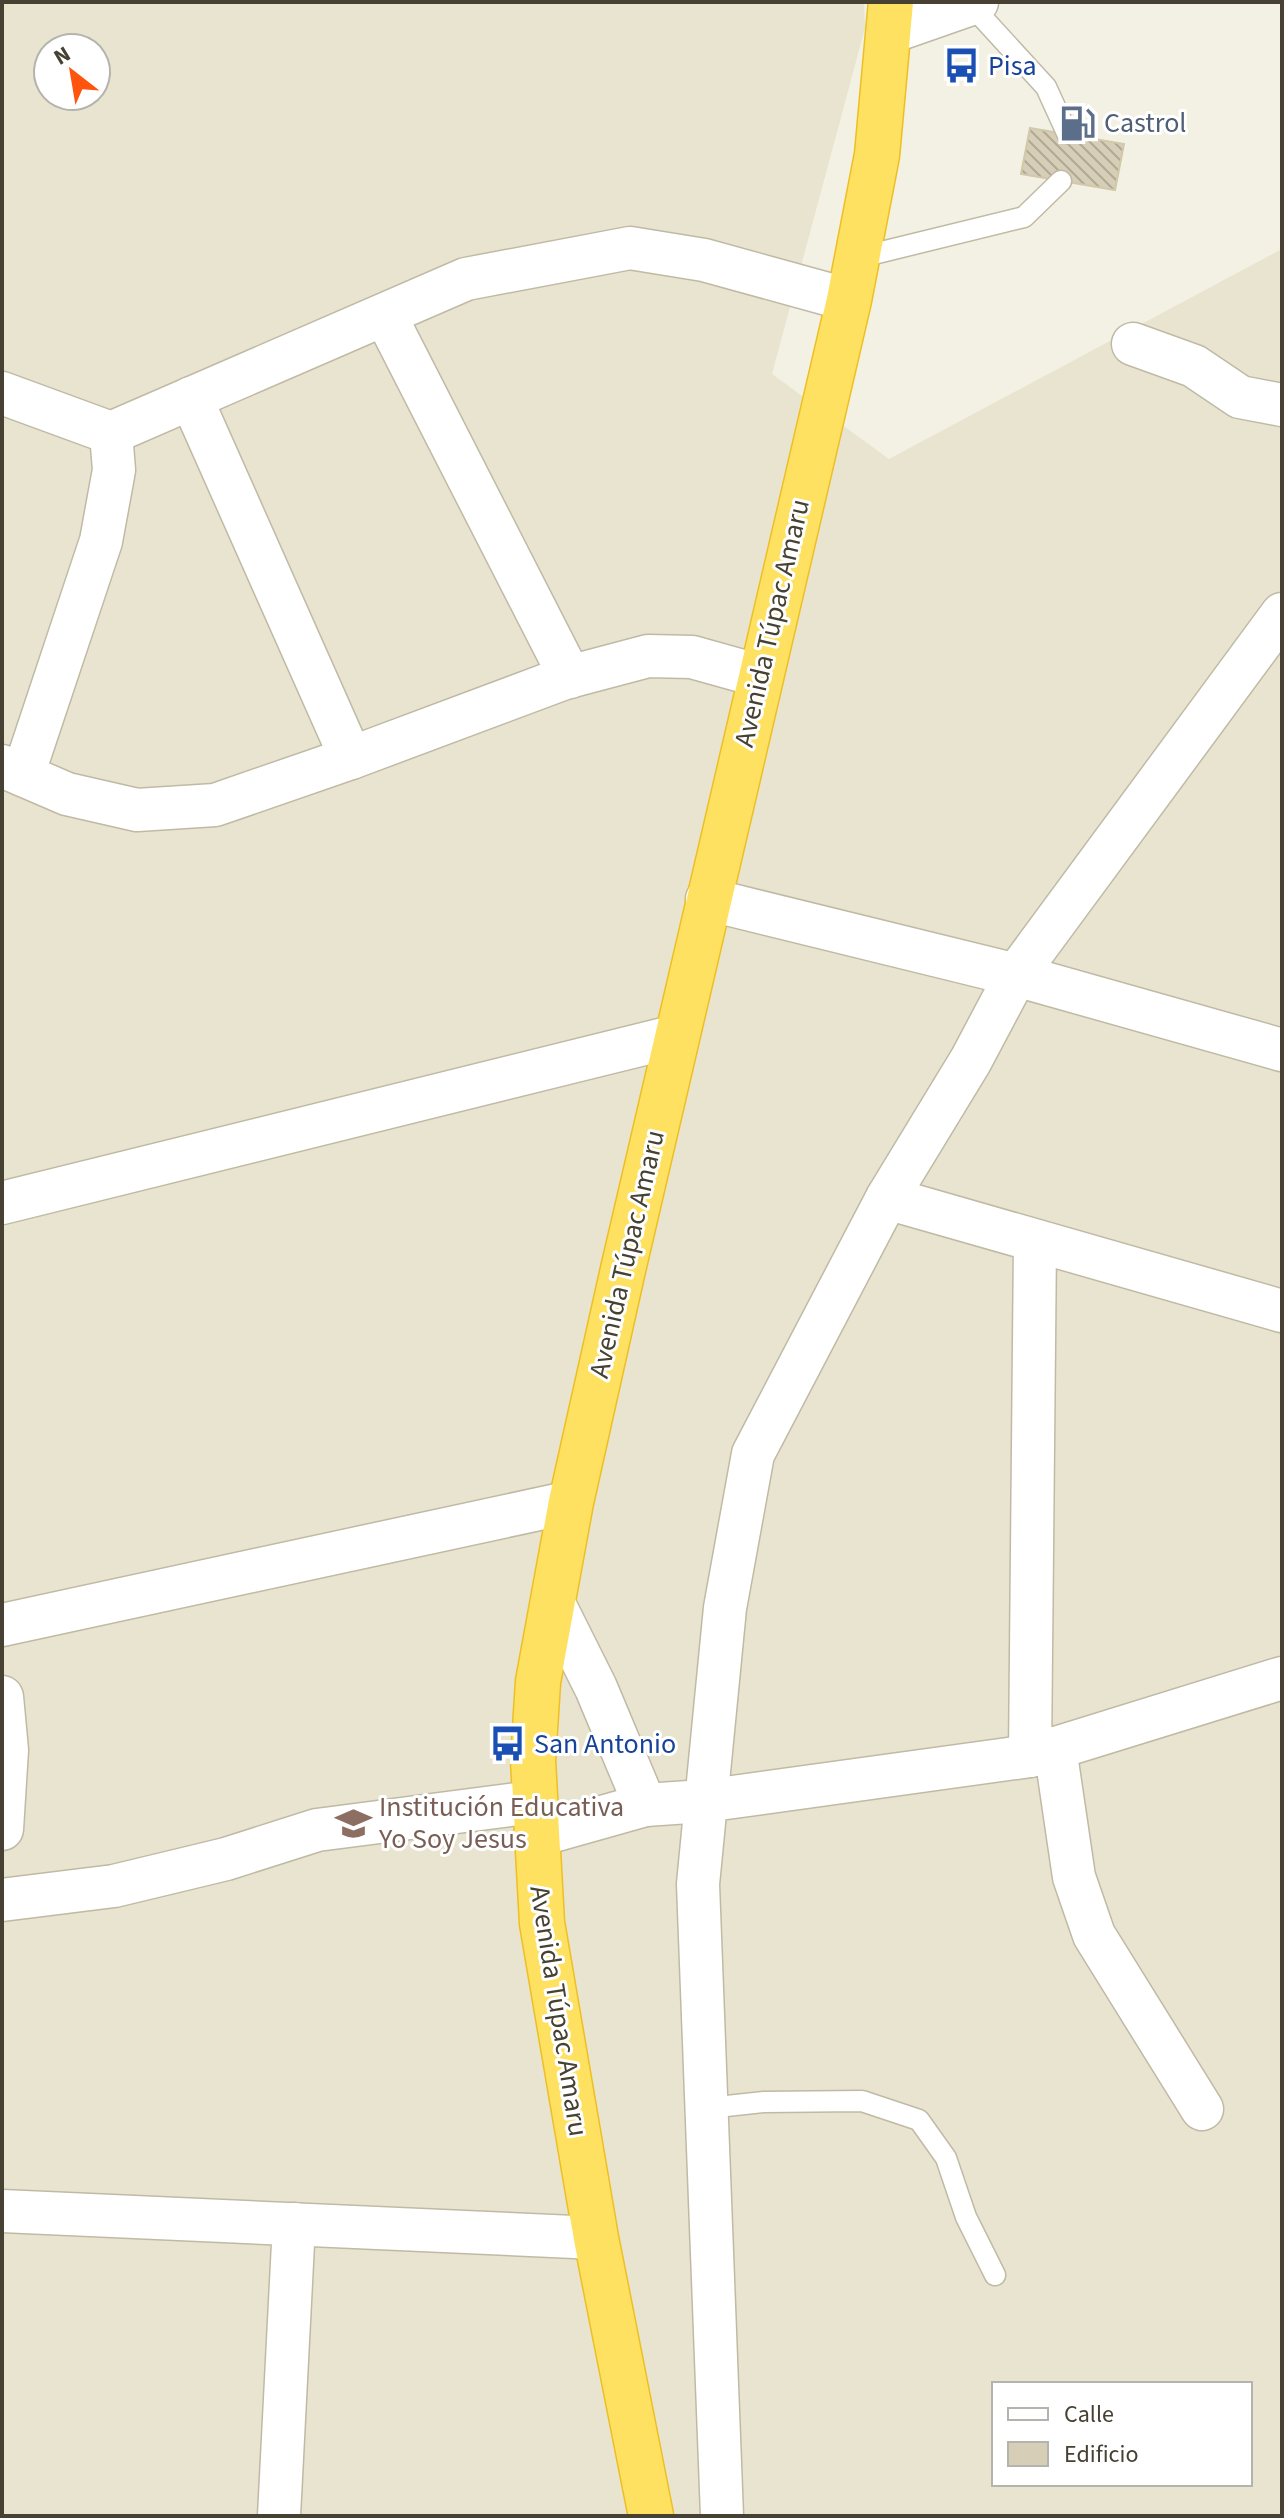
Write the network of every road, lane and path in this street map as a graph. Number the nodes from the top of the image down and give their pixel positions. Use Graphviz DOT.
graph roads {
  1 [pos="974,3"];
  2 [pos="891,17"];
  3 [pos="1067,133"];
  4 [pos="1061,181"];
  5 [pos="857,258"];
  6 [pos="849,300"];
  7 [pos="385,315"];
  8 [pos="1133,344"];
  9 [pos="2,393"];
  10 [pos="191,398"];
  11 [pos="1282,405"];
  12 [pos="111,433"];
  13 [pos="1282,614"];
  14 [pos="760,676"];
  15 [pos="570,677"];
  16 [pos="351,758"];
  17 [pos="13,770"];
  18 [pos="707,899"];
  19 [pos="1016,975"];
  20 [pos="676,1036"];
  21 [pos="1282,1050"];
  22 [pos="887,1198"];
  23 [pos="2,1203"];
  24 [pos="1035,1241"];
  25 [pos="1282,1311"];
  26 [pos="571,1502"];
  27 [pos="553,1602"];
  28 [pos="2,1625"];
  29 [pos="1282,1678"];
  30 [pos="2,1697"];
  31 [pos="1042,1752"];
  32 [pos="704,1801"];
  33 [pos="645,1805"];
  34 [pos="534,1819"];
  35 [pos="2,1829"];
  36 [pos="2,1900"];
  37 [pos="708,2108"];
  38 [pos="1202,2109"];
  39 [pos="2,2211"];
  40 [pos="294,2224"];
  41 [pos="596,2238"];
  42 [pos="995,2275"];
  43 [pos="279,2516"];
  44 [pos="651,2516"];
  45 [pos="722,2516"];
  1 -- 2 [label="street"];
  1 -- 3 [label="lane"];
  2 -- 5 [label="highway, Avenida Túpac Amaru"];
  4 -- 5 [label="lane"];
  5 -- 6 [label="highway, Avenida Túpac Amaru"];
  6 -- 7 [label="street"];
  6 -- 14 [label="highway, Avenida Túpac Amaru"];
  7 -- 10 [label="street"];
  7 -- 15 [label="street"];
  8 -- 11 [label="street"];
  9 -- 12 [label="street"];
  10 -- 12 [label="street"];
  10 -- 16 [label="street"];
  12 -- 17 [label="street"];
  13 -- 19 [label="street"];
  14 -- 15 [label="street"];
  14 -- 18 [label="highway, Avenida Túpac Amaru"];
  15 -- 16 [label="street"];
  16 -- 17 [label="street"];
  18 -- 19 [label="street"];
  18 -- 20 [label="highway, Avenida Túpac Amaru"];
  19 -- 21 [label="street"];
  19 -- 22 [label="street"];
  20 -- 23 [label="street"];
  20 -- 26 [label="highway, Avenida Túpac Amaru"];
  22 -- 24 [label="street"];
  22 -- 32 [label="street"];
  24 -- 25 [label="street"];
  24 -- 31 [label="street"];
  26 -- 27 [label="highway, Avenida Túpac Amaru"];
  26 -- 28 [label="street"];
  27 -- 33 [label="street"];
  27 -- 34 [label="highway, Avenida Túpac Amaru"];
  29 -- 31 [label="street"];
  30 -- 35 [label="street"];
  31 -- 32 [label="street"];
  31 -- 38 [label="street"];
  32 -- 33 [label="street"];
  32 -- 37 [label="street"];
  33 -- 34 [label="street"];
  34 -- 36 [label="street"];
  34 -- 41 [label="highway, Avenida Túpac Amaru"];
  37 -- 42 [label="lane"];
  37 -- 45 [label="street"];
  39 -- 40 [label="street"];
  40 -- 41 [label="street"];
  40 -- 43 [label="street"];
  41 -- 44 [label="highway, Avenida Túpac Amaru"];
}
